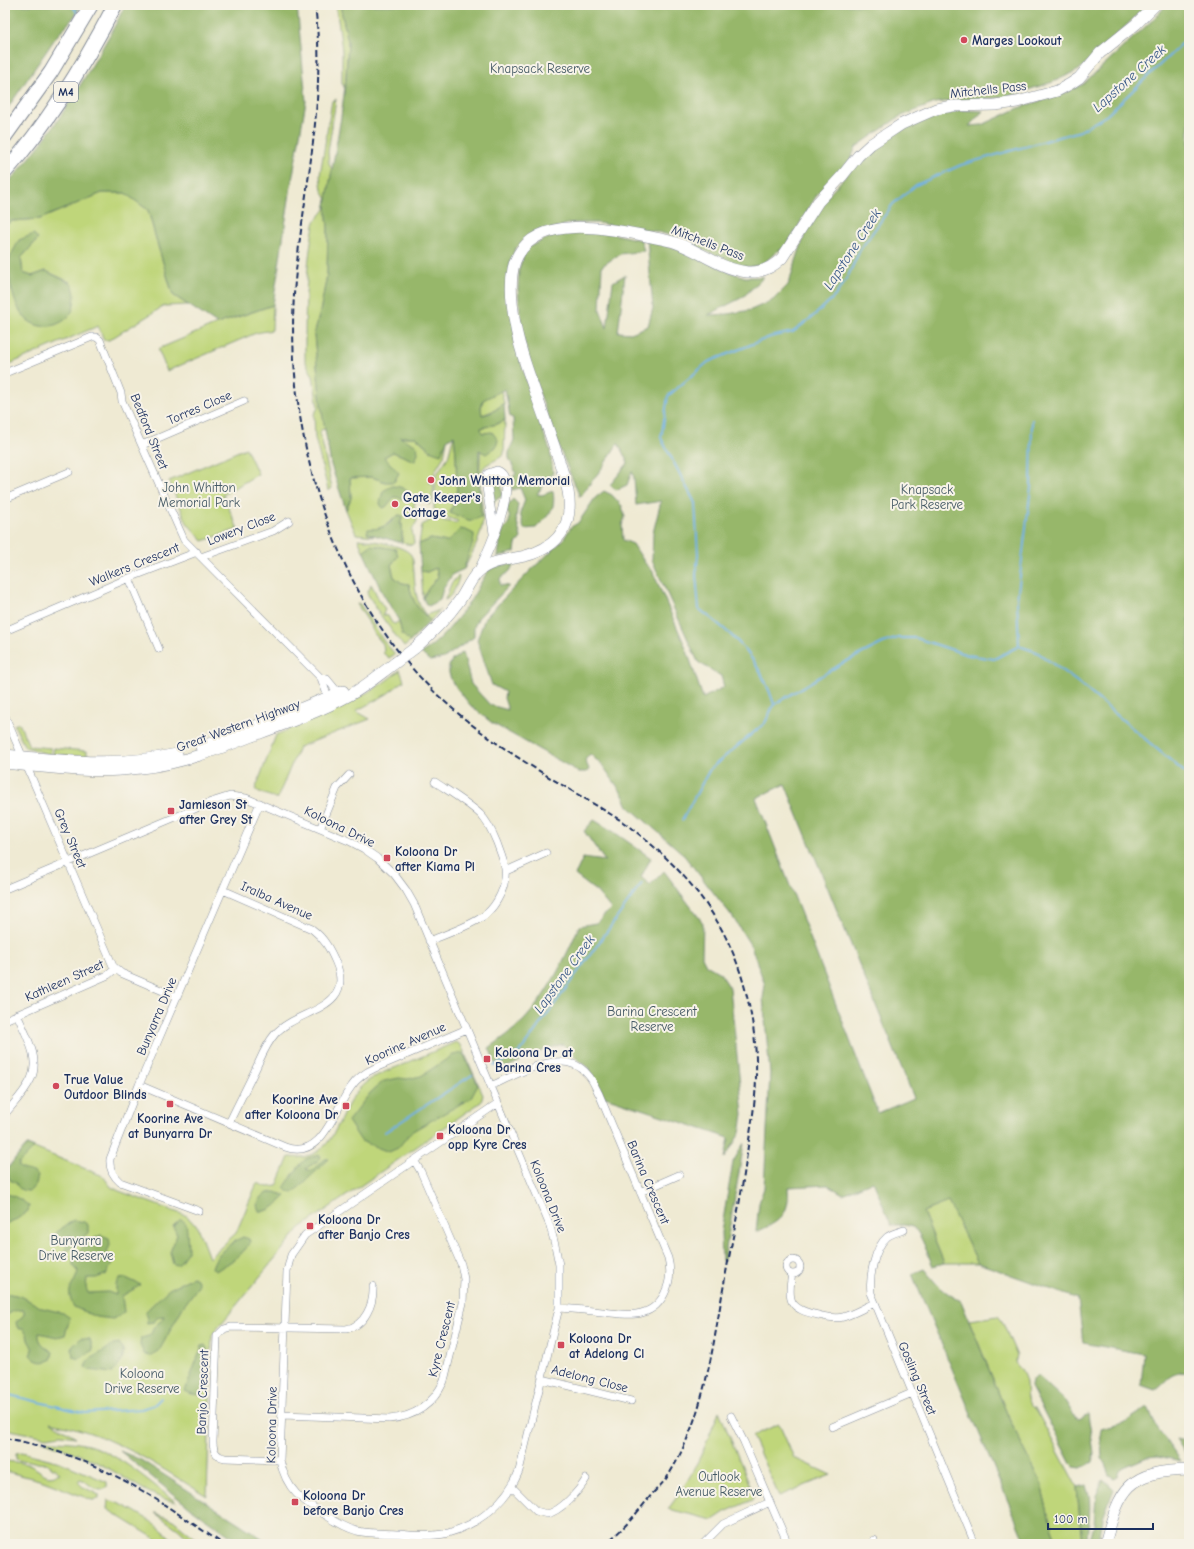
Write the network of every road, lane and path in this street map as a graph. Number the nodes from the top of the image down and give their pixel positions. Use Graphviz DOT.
graph roads {
  1 [pos="91,5"];
  2 [pos="115,5"];
  3 [pos="1155,5"];
  4 [pos="5,136"];
  5 [pos="5,172"];
  6 [pos="5,373"];
  7 [pos="244,401"];
  8 [pos="142,445"];
  9 [pos="69,472"];
  10 [pos="5,499"];
  11 [pos="289,521"];
  12 [pos="494,534"];
  13 [pos="199,554"];
  14 [pos="476,574"];
  15 [pos="130,578"];
  16 [pos="5,631"];
  17 [pos="159,649"];
  18 [pos="321,678"];
  19 [pos="341,695"];
  20 [pos="328,697"];
  21 [pos="5,716"];
  22 [pos="5,755"];
  23 [pos="24,761"];
  24 [pos="5,763"];
  25 [pos="349,775"];
  26 [pos="435,782"];
  27 [pos="260,803"];
  28 [pos="320,829"];
  29 [pos="546,854"];
  30 [pos="68,862"];
  31 [pos="506,871"];
  32 [pos="5,889"];
  33 [pos="223,890"];
  34 [pos="429,941"];
  35 [pos="115,969"];
  36 [pos="177,997"];
  37 [pos="17,1014"];
  38 [pos="5,1020"];
  39 [pos="466,1029"];
  40 [pos="139,1085"];
  41 [pos="491,1086"];
  42 [pos="498,1103"];
  43 [pos="5,1114"];
  44 [pos="229,1123"];
  45 [pos="414,1160"];
  46 [pos="679,1175"];
  47 [pos="640,1192"];
  48 [pos="199,1211"];
  49 [pos="904,1230"];
  50 [pos="792,1274"];
  51 [pos="373,1286"];
  52 [pos="874,1304"];
  53 [pos="559,1308"];
  54 [pos="285,1327"];
  55 [pos="542,1379"];
  56 [pos="912,1393"];
  57 [pos="631,1402"];
  58 [pos="283,1415"];
  59 [pos="731,1416"];
  60 [pos="832,1427"];
  61 [pos="280,1460"];
  62 [pos="1189,1470"];
  63 [pos="586,1479"];
  64 [pos="512,1487"];
  65 [pos="770,1502"];
  66 [pos="703,1544"];
  67 [pos="788,1544"];
  68 [pos="975,1544"];
  69 [pos="1105,1544"];
  1 -- 4 [label="highway, M4"];
  2 -- 5 [label="highway, M4"];
  3 -- 14 [label="main road, Mitchells Pass"];
  6 -- 8 [label="street, Bedford Street"];
  7 -- 8 [label="street, Torres Close"];
  8 -- 13 [label="street, Bedford Street"];
  9 -- 10 [label="street"];
  11 -- 13 [label="street, Lowery Close"];
  12 -- 12 [label="street, Great Western Highway"];
  12 -- 14 [label="street, Great Western Highway"];
  13 -- 15 [label="street, Walkers Crescent"];
  13 -- 18 [label="street"];
  14 -- 19 [label="main road, Great Western Highway, bridge"];
  15 -- 16 [label="street, Walkers Crescent"];
  15 -- 17 [label="street"];
  18 -- 19 [label="street"];
  18 -- 20 [label="street"];
  19 -- 20 [label="main road, Great Western Highway"];
  19 -- 23 [label="main road, Great Western Highway"];
  20 -- 23 [label="main road, Great Western Highway"];
  21 -- 23 [label="street, Grey Street"];
  22 -- 23 [label="main road, Great Western Highway"];
  23 -- 24 [label="main road, Great Western Highway"];
  23 -- 30 [label="street, Grey Street"];
  25 -- 28 [label="street"];
  26 -- 31 [label="street"];
  27 -- 28 [label="street, Koloona Drive"];
  27 -- 30 [label="street, Koloona Drive"];
  27 -- 33 [label="street, Bunyarra Drive"];
  28 -- 34 [label="street, Koloona Drive"];
  29 -- 31 [label="street"];
  30 -- 32 [label="street, Koloona Drive"];
  30 -- 35 [label="street, Grey Street"];
  31 -- 34 [label="street"];
  33 -- 36 [label="street, Bunyarra Drive"];
  33 -- 44 [label="street, Iralba Avenue"];
  34 -- 39 [label="street, Koloona Drive"];
  35 -- 36 [label="street, Kathleen Street"];
  35 -- 37 [label="street, Kathleen Street"];
  36 -- 40 [label="street, Bunyarra Drive"];
  37 -- 38 [label="street, Kathleen Street"];
  37 -- 43 [label="street"];
  39 -- 41 [label="street, Koloona Drive"];
  39 -- 44 [label="street, Koorine Avenue"];
  40 -- 44 [label="street, Koorine Avenue"];
  40 -- 48 [label="street, Bunyarra Drive"];
  41 -- 42 [label="street, Koloona Drive"];
  41 -- 47 [label="street, Barina Crescent"];
  42 -- 45 [label="street, Koloona Drive"];
  42 -- 53 [label="street, Koloona Drive"];
  45 -- 54 [label="street, Koloona Drive"];
  45 -- 58 [label="street, Kyre Crescent"];
  46 -- 47 [label="street"];
  47 -- 53 [label="street, Barina Crescent"];
  49 -- 52 [label="street, Gosling Street"];
  50 -- 52 [label="street"];
  51 -- 54 [label="street"];
  52 -- 56 [label="street, Gosling Street"];
  53 -- 55 [label="street, Koloona Drive"];
  54 -- 58 [label="street, Koloona Drive"];
  54 -- 61 [label="street, Banjo Crescent"];
  55 -- 57 [label="street, Adelong Close"];
  55 -- 64 [label="street, Koloona Drive"];
  56 -- 60 [label="street"];
  56 -- 68 [label="street, Gosling Street"];
  58 -- 61 [label="street, Koloona Drive"];
  59 -- 65 [label="street"];
  61 -- 64 [label="street, Koloona Drive"];
  62 -- 69 [label="main road"];
  63 -- 64 [label="street"];
  65 -- 66 [label="street"];
  65 -- 67 [label="street"];
}
